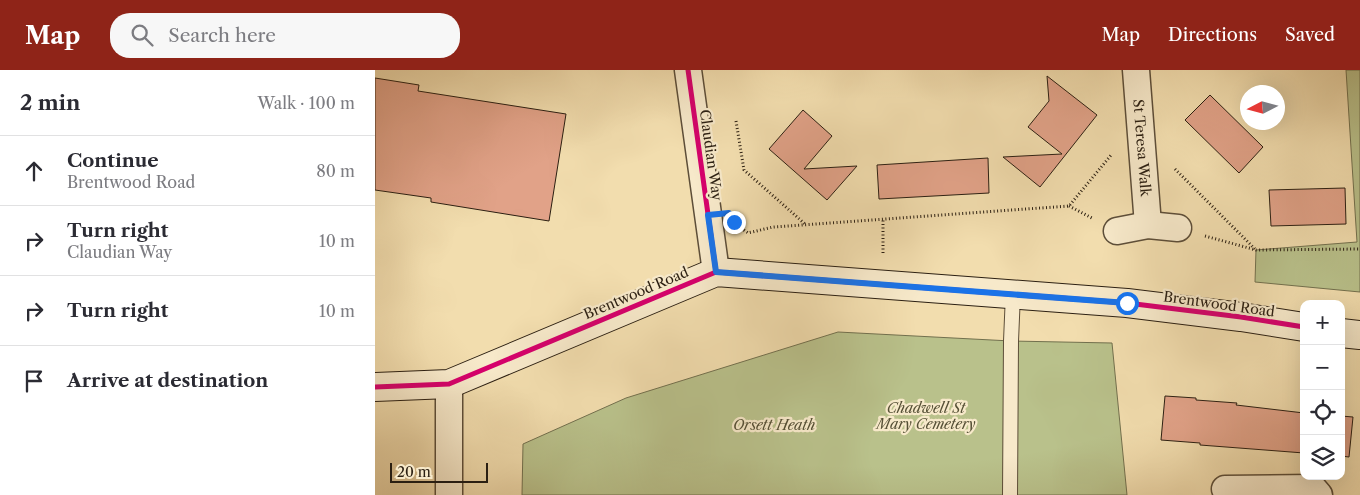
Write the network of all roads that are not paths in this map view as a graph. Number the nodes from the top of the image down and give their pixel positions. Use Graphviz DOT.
graph roads {
  1 [pos="688,70"];
  2 [pos="1136,70"];
  3 [pos="1148,225"];
  4 [pos="1178,228"];
  5 [pos="1117,231"];
  6 [pos="716,272"];
  7 [pos="1013,294"];
  8 [pos="1300,326"];
  9 [pos="1345,334"];
  10 [pos="1360,336"];
  11 [pos="449,384"];
  12 [pos="375,387"];
  13 [pos="1225,489"];
  14 [pos="449,495"];
  15 [pos="1010,495"];
  16 [pos="1319,495"];
  1 -- 6 [label="street, Claudian Way"];
  2 -- 3 [label="street, St Teresa Walk"];
  3 -- 4 [label="street"];
  3 -- 5 [label="street"];
  6 -- 7 [label="street, Brentwood Road"];
  6 -- 11 [label="street, Brentwood Road"];
  7 -- 8 [label="street, Brentwood Road"];
  7 -- 15 [label="lane"];
  9 -- 10 [label="street"];
  11 -- 12 [label="street, Brentwood Road"];
  11 -- 14 [label="street"];
  13 -- 16 [label="street"];
}
